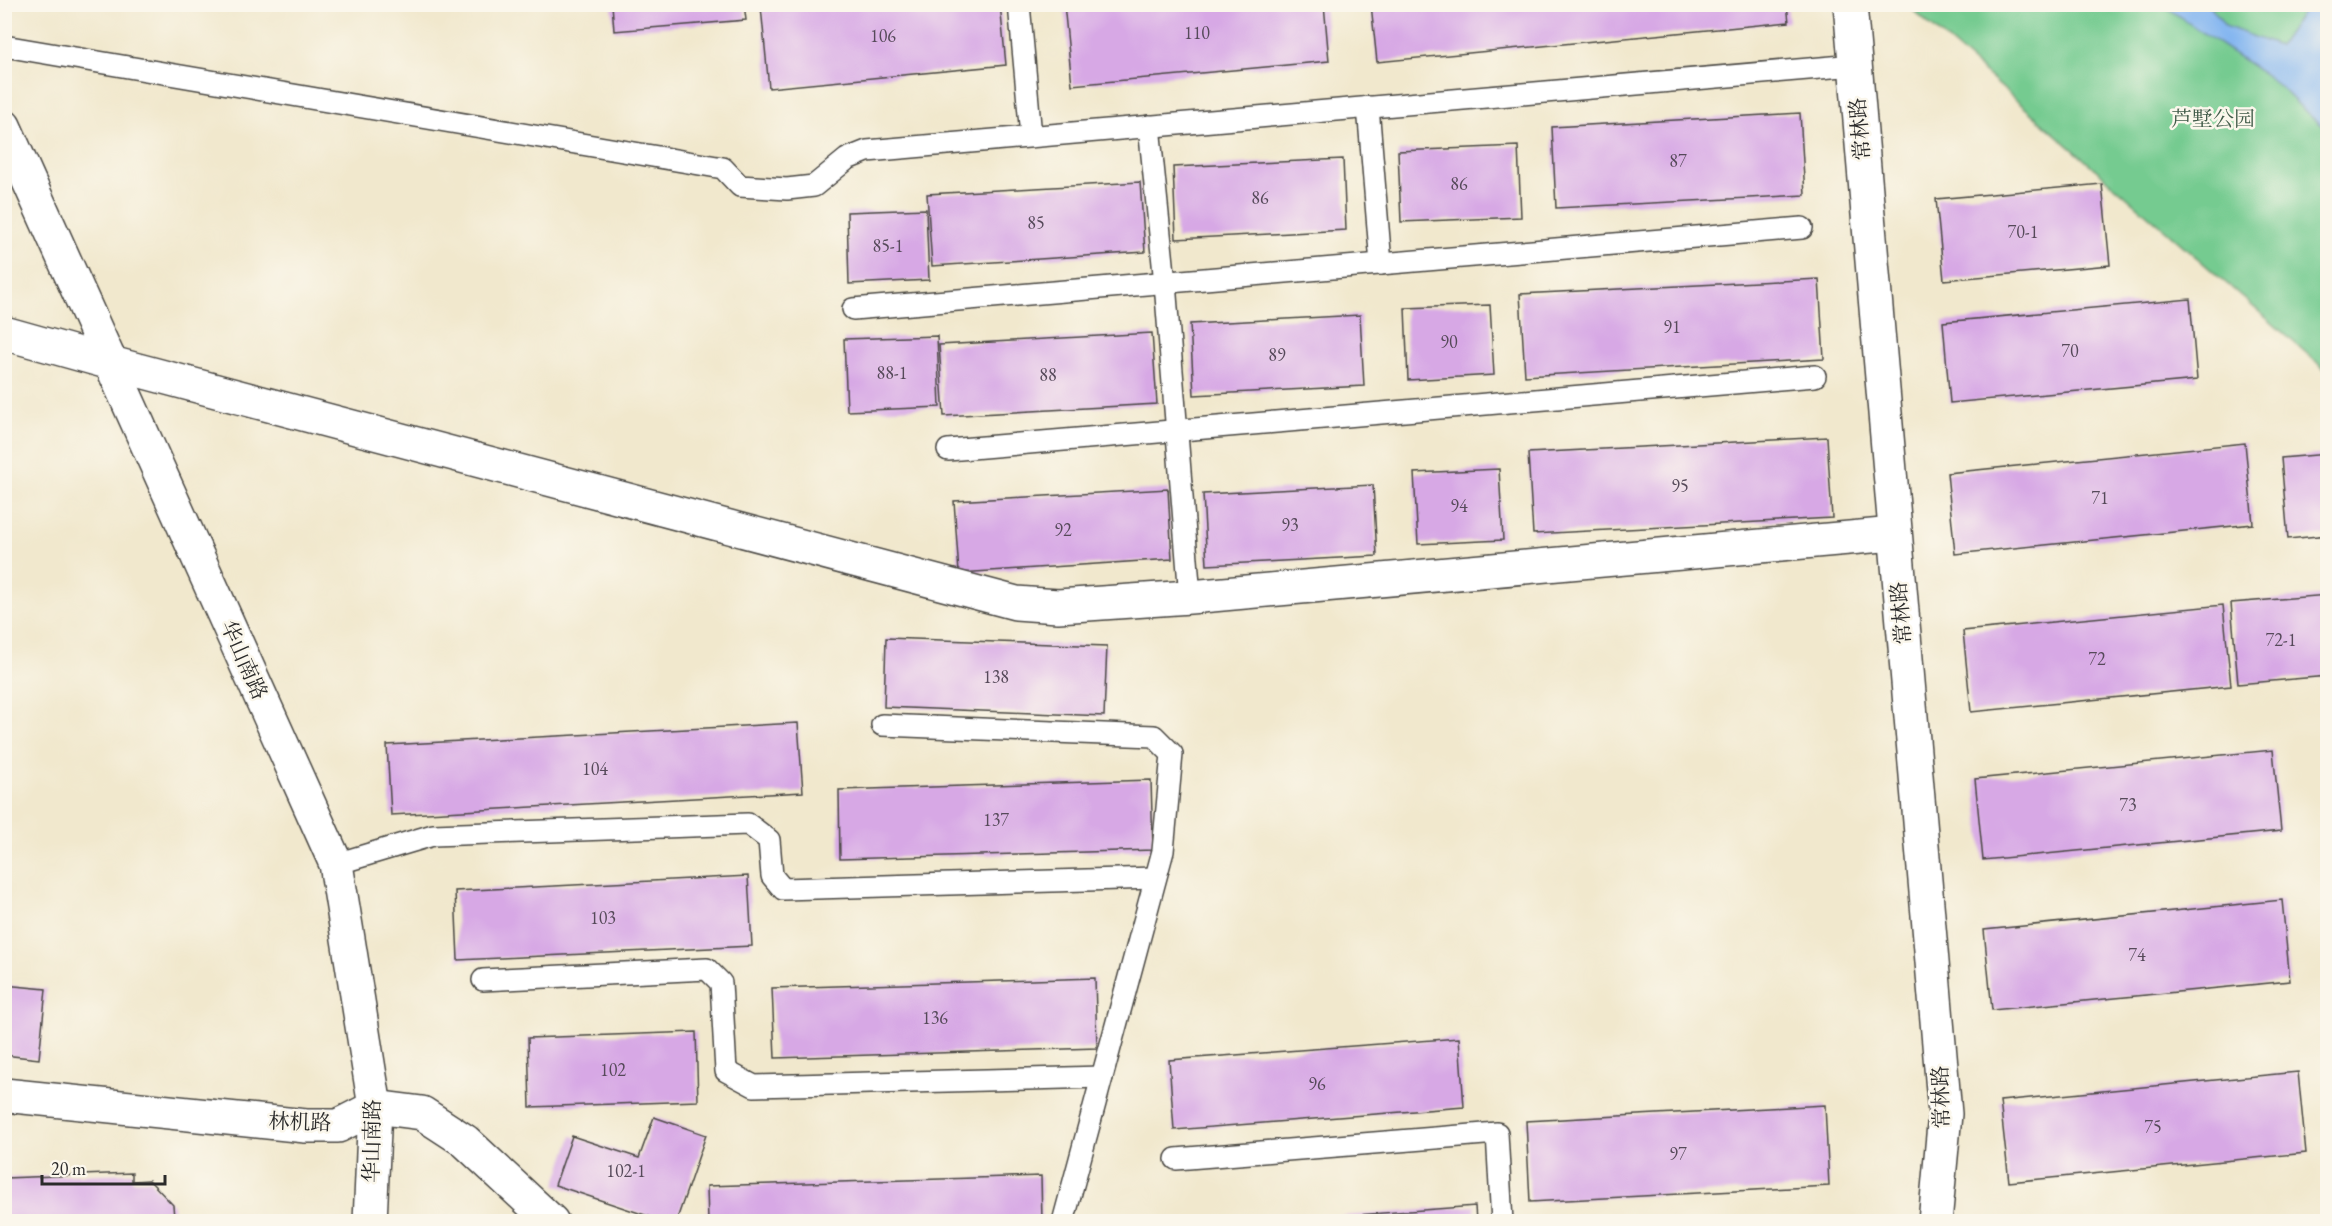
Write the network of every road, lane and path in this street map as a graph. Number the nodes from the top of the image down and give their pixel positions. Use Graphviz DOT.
graph roads {
  1 [pos="1019,4"];
  2 [pos="1850,4"];
  3 [pos="4,46"];
  4 [pos="1855,65"];
  5 [pos="1368,107"];
  6 [pos="4,126"];
  7 [pos="1149,126"];
  8 [pos="1031,136"];
  9 [pos="1802,228"];
  10 [pos="1381,264"];
  11 [pos="1165,283"];
  12 [pos="853,309"];
  13 [pos="4,333"];
  14 [pos="111,363"];
  15 [pos="1815,376"];
  16 [pos="1177,430"];
  17 [pos="948,450"];
  18 [pos="1894,534"];
  19 [pos="1190,597"];
  20 [pos="882,725"];
  21 [pos="336,864"];
  22 [pos="1155,878"];
  23 [pos="483,980"];
  24 [pos="1102,1077"];
  25 [pos="4,1095"];
  26 [pos="375,1107"];
  27 [pos="1176,1160"];
  28 [pos="370,1221"];
  29 [pos="552,1221"];
  30 [pos="1063,1221"];
  31 [pos="1503,1221"];
  32 [pos="1934,1221"];
  1 -- 8 [label="lane"];
  2 -- 4 [label="street, 常林路"];
  3 -- 8 [label="lane"];
  4 -- 5 [label="lane"];
  4 -- 18 [label="street, 常林路"];
  5 -- 7 [label="lane"];
  5 -- 10 [label="lane"];
  6 -- 14 [label="street, 华山南路"];
  7 -- 8 [label="lane"];
  7 -- 11 [label="lane"];
  9 -- 10 [label="lane"];
  10 -- 11 [label="lane"];
  11 -- 12 [label="lane"];
  11 -- 16 [label="lane"];
  13 -- 14 [label="street"];
  14 -- 19 [label="street"];
  14 -- 21 [label="street, 华山南路"];
  15 -- 16 [label="lane"];
  16 -- 17 [label="lane"];
  16 -- 19 [label="lane"];
  18 -- 19 [label="street"];
  18 -- 32 [label="street, 常林路"];
  20 -- 22 [label="lane"];
  21 -- 22 [label="lane"];
  21 -- 26 [label="street, 华山南路"];
  22 -- 24 [label="lane"];
  23 -- 24 [label="lane"];
  24 -- 30 [label="lane"];
  25 -- 26 [label="street, 林机路"];
  26 -- 28 [label="street, 华山南路"];
  26 -- 29 [label="street"];
  27 -- 31 [label="lane"];
}
